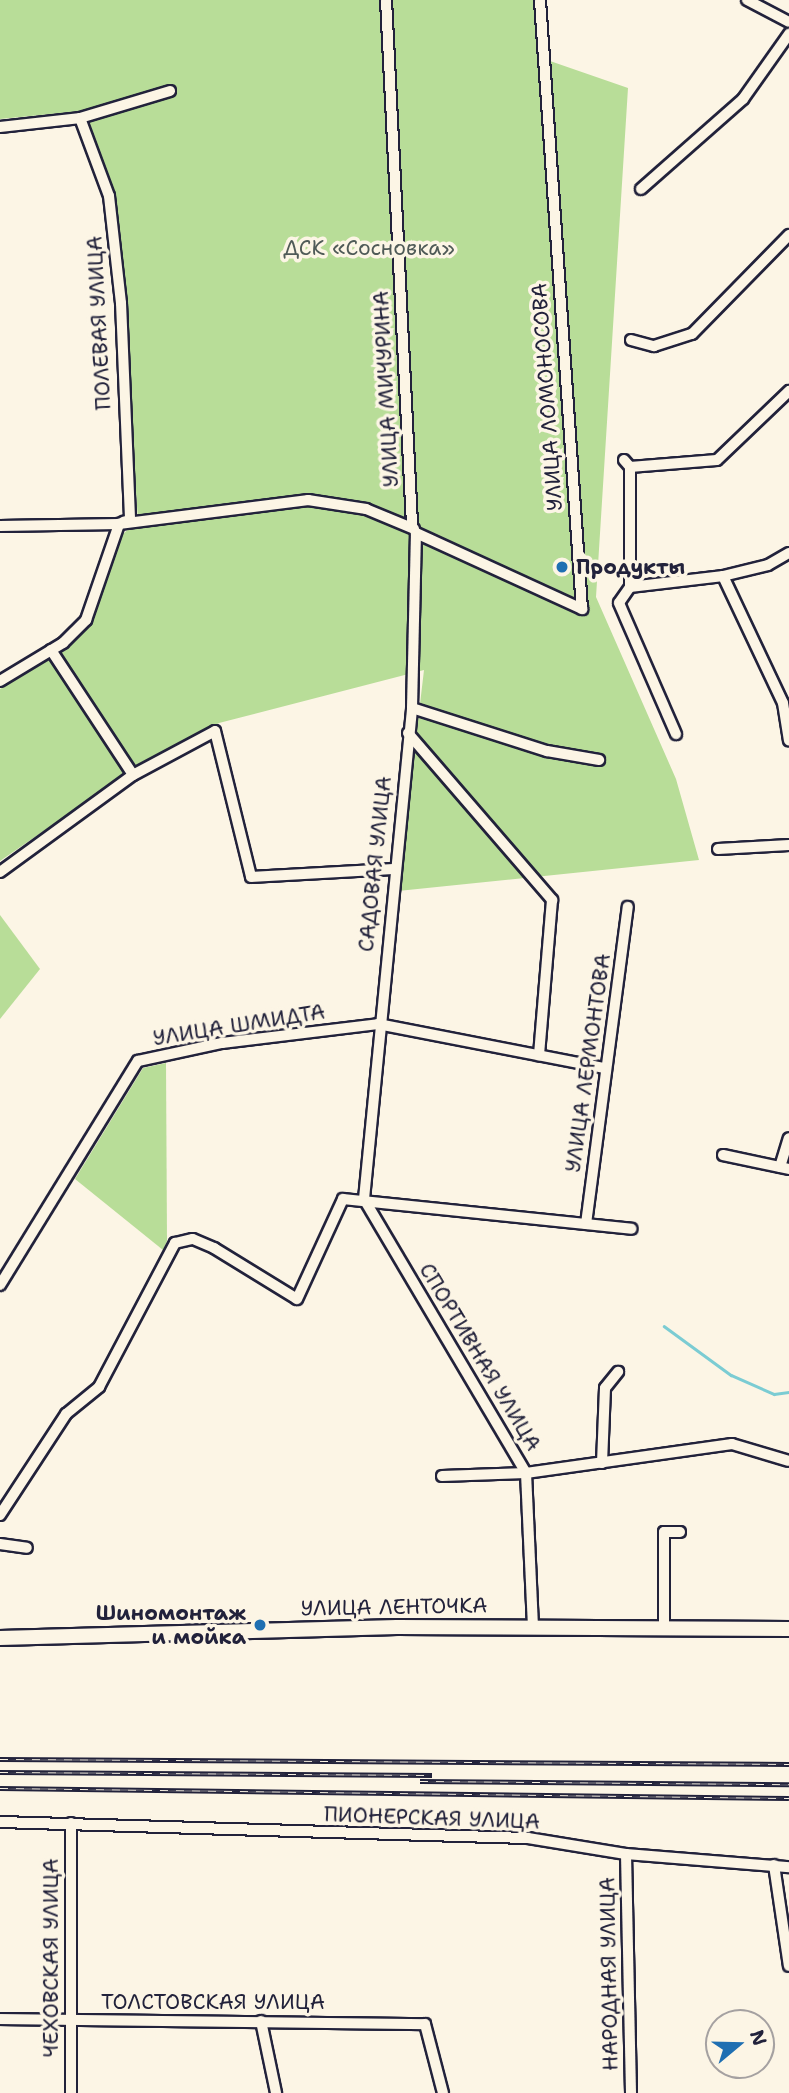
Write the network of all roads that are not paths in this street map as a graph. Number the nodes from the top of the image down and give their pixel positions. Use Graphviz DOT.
graph roads {
  1 [pos="386,0"];
  2 [pos="540,0"];
  3 [pos="747,0"];
  4 [pos="789,22"];
  5 [pos="789,34"];
  6 [pos="170,91"];
  7 [pos="80,118"];
  8 [pos="0,127"];
  9 [pos="641,188"];
  10 [pos="789,235"];
  11 [pos="631,340"];
  12 [pos="789,391"];
  13 [pos="119,524"];
  14 [pos="0,526"];
  15 [pos="414,529"];
  16 [pos="789,553"];
  17 [pos="723,576"];
  18 [pos="630,587"];
  19 [pos="51,650"];
  20 [pos="0,681"];
  21 [pos="412,708"];
  22 [pos="408,733"];
  23 [pos="676,734"];
  24 [pos="789,741"];
  25 [pos="599,760"];
  26 [pos="133,775"];
  27 [pos="789,845"];
  28 [pos="718,849"];
  29 [pos="393,870"];
  30 [pos="0,872"];
  31 [pos="628,908"];
  32 [pos="379,1024"];
  33 [pos="539,1055"];
  34 [pos="605,1068"];
  35 [pos="789,1138"];
  36 [pos="723,1155"];
  37 [pos="785,1168"];
  38 [pos="365,1199"];
  39 [pos="586,1224"];
  40 [pos="631,1229"];
  41 [pos="0,1285"];
  42 [pos="618,1372"];
  43 [pos="789,1461"];
  44 [pos="602,1463"];
  45 [pos="526,1473"];
  46 [pos="442,1476"];
  47 [pos="0,1515"];
  48 [pos="680,1532"];
  49 [pos="0,1544"];
  50 [pos="27,1548"];
  51 [pos="664,1626"];
  52 [pos="533,1627"];
  53 [pos="789,1629"];
  54 [pos="0,1638"];
  55 [pos="0,1822"];
  56 [pos="71,1823"];
  57 [pos="626,1854"];
  58 [pos="774,1865"];
  59 [pos="789,1867"];
  60 [pos="789,1966"];
  61 [pos="0,2019"];
  62 [pos="69,2021"];
  63 [pos="261,2021"];
  64 [pos="71,2093"];
  65 [pos="276,2093"];
  66 [pos="443,2093"];
  67 [pos="631,2093"];
  1 -- 15 [label="street, УЛИЦА МИЧУРИНА"];
  2 -- 15 [label="street, УЛИЦА ЛОМОНОСОВА"];
  3 -- 4 [label="street"];
  5 -- 9 [label="street"];
  6 -- 7 [label="street"];
  7 -- 8 [label="street"];
  7 -- 13 [label="street, ПОЛЕВАЯ УЛИЦА"];
  10 -- 11 [label="street"];
  12 -- 18 [label="street"];
  13 -- 14 [label="street"];
  13 -- 15 [label="street"];
  13 -- 19 [label="street"];
  15 -- 21 [label="street, САДОВАЯ УЛИЦА"];
  16 -- 17 [label="street"];
  17 -- 18 [label="street"];
  17 -- 24 [label="street"];
  18 -- 23 [label="street"];
  19 -- 20 [label="street"];
  19 -- 26 [label="street"];
  21 -- 22 [label="street, САДОВАЯ УЛИЦА"];
  21 -- 25 [label="street"];
  22 -- 29 [label="street, САДОВАЯ УЛИЦА"];
  22 -- 33 [label="street"];
  26 -- 29 [label="street"];
  26 -- 30 [label="street"];
  27 -- 28 [label="street"];
  29 -- 32 [label="street, САДОВАЯ УЛИЦА"];
  31 -- 34 [label="street, УЛИЦА ЛЕРМОНТОВА"];
  32 -- 33 [label="street, УЛИЦА ШМИДТА"];
  32 -- 38 [label="street, САДОВАЯ УЛИЦА"];
  32 -- 41 [label="street, УЛИЦА ШМИДТА"];
  33 -- 34 [label="street, УЛИЦА ШМИДТА"];
  34 -- 39 [label="street, УЛИЦА ЛЕРМОНТОВА"];
  35 -- 37 [label="street"];
  36 -- 37 [label="street"];
  38 -- 39 [label="street"];
  38 -- 45 [label="street, СПОРТИВНАЯ УЛИЦА"];
  38 -- 47 [label="street"];
  39 -- 40 [label="street"];
  42 -- 44 [label="street"];
  43 -- 44 [label="street"];
  44 -- 45 [label="street"];
  45 -- 46 [label="street"];
  45 -- 52 [label="street, СПОРТИВНАЯ УЛИЦА"];
  48 -- 51 [label="street"];
  49 -- 50 [label="street"];
  51 -- 52 [label="main road, УЛИЦА ЛЕНТОЧКА"];
  51 -- 53 [label="main road, УЛИЦА ЛЕНТОЧКА"];
  52 -- 54 [label="main road, УЛИЦА ЛЕНТОЧКА"];
  55 -- 56 [label="street, ПИОНЕРСКАЯ УЛИЦА"];
  56 -- 57 [label="street, ПИОНЕРСКАЯ УЛИЦА"];
  56 -- 62 [label="street, ЧЕХОВСКАЯ УЛИЦА"];
  57 -- 58 [label="street, ПИОНЕРСКАЯ УЛИЦА"];
  57 -- 67 [label="street, НАРОДНАЯ УЛИЦА"];
  58 -- 59 [label="street, ПИОНЕРСКАЯ УЛИЦА"];
  58 -- 60 [label="street"];
  61 -- 62 [label="street, ТОЛСТОВСКАЯ УЛИЦА"];
  62 -- 63 [label="street, ТОЛСТОВСКАЯ УЛИЦА"];
  62 -- 64 [label="street, ЧЕХОВСКАЯ УЛИЦА"];
  63 -- 65 [label="street"];
  63 -- 66 [label="street, ТОЛСТОВСКАЯ УЛИЦА"];
}
